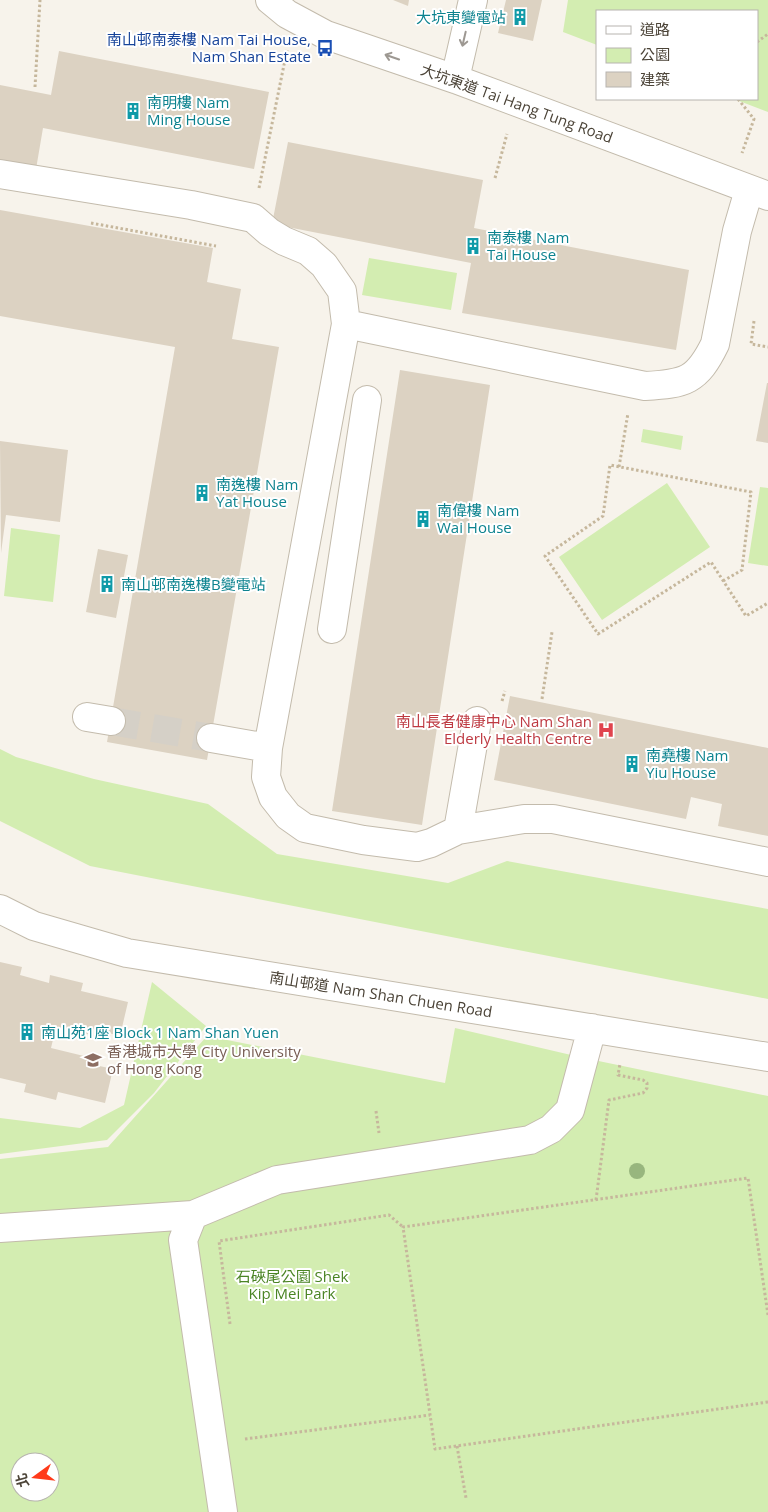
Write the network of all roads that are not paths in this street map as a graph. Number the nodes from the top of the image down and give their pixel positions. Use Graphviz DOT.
graph roads {
  1 [pos="270,0"];
  2 [pos="473,0"];
  3 [pos="455,79"];
  4 [pos="0,174"];
  5 [pos="759,193"];
  6 [pos="346,324"];
  7 [pos="368,400"];
  8 [pos="317,483"];
  9 [pos="354,488"];
  10 [pos="332,629"];
  11 [pos="477,721"];
  12 [pos="211,738"];
  13 [pos="268,748"];
  14 [pos="458,830"];
  15 [pos="768,862"];
  16 [pos="0,909"];
  17 [pos="592,1028"];
  18 [pos="768,1057"];
  19 [pos="193,1215"];
  20 [pos="0,1228"];
  21 [pos="223,1512"];
  3 -- 1 [label="street, 大坑東道 Tai Hang Tung Road, one-way"];
  2 -- 3 [label="street, one-way"];
  3 -- 5 [label="street, 大坑東道 Tai Hang Tung Road"];
  4 -- 6 [label="street"];
  5 -- 6 [label="street"];
  6 -- 8 [label="street"];
  7 -- 9 [label="street"];
  8 -- 9 [label="street"];
  8 -- 13 [label="street"];
  9 -- 10 [label="street"];
  11 -- 14 [label="street"];
  12 -- 13 [label="street"];
  13 -- 14 [label="street"];
  14 -- 15 [label="street"];
  16 -- 17 [label="street, 南山邨道 Nam Shan Chuen Road"];
  17 -- 18 [label="street, 南山邨道 Nam Shan Chuen Road"];
  17 -- 19 [label="street"];
  19 -- 20 [label="street"];
  19 -- 21 [label="street"];
}
